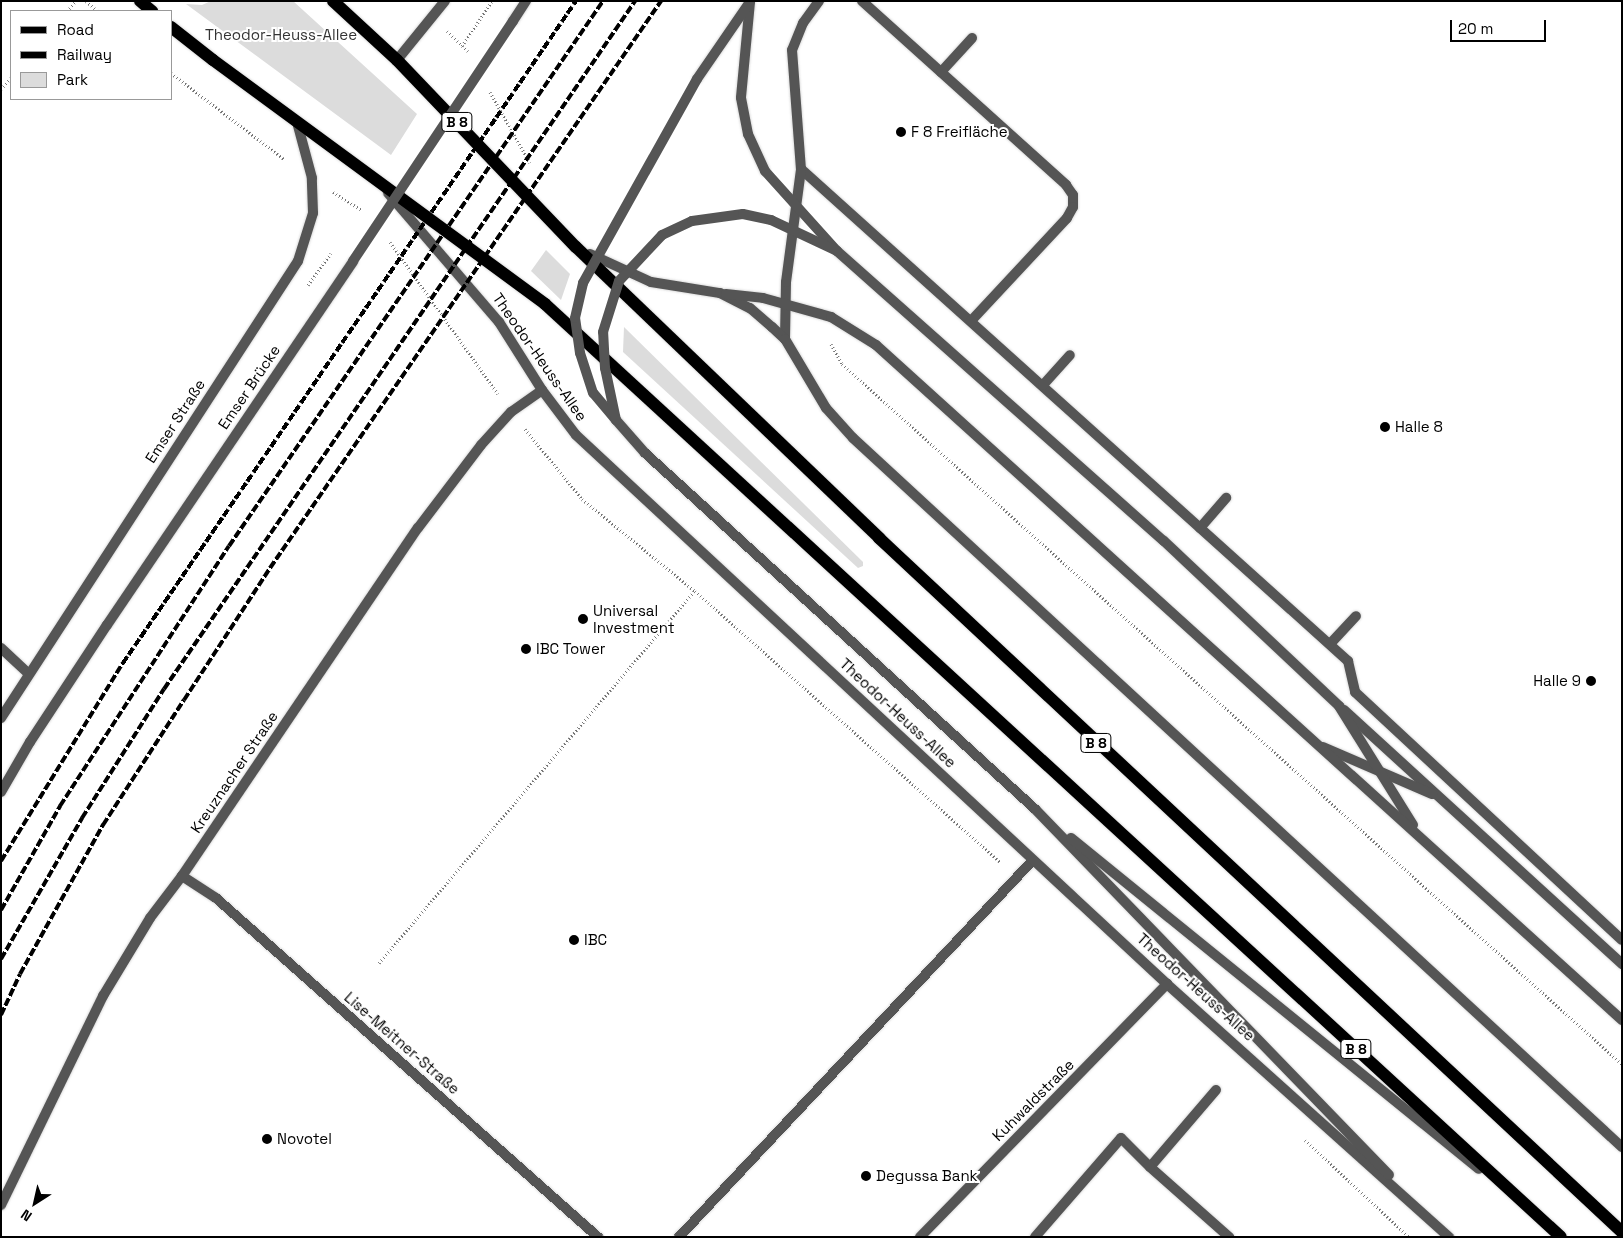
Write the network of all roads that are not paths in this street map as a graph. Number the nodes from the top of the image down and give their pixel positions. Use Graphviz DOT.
graph roads {
  1 [pos="140,1"];
  2 [pos="333,1"];
  3 [pos="445,1"];
  4 [pos="526,1"];
  5 [pos="750,1"];
  6 [pos="820,1"];
  7 [pos="862,1"];
  8 [pos="151,10"];
  9 [pos="172,28"];
  10 [pos="972,38"];
  11 [pos="397,60"];
  12 [pos="941,72"];
  13 [pos="297,122"];
  14 [pos="802,169"];
  15 [pos="372,176"];
  16 [pos="576,247"];
  17 [pos="837,251"];
  18 [pos="720,293"];
  19 [pos="786,303"];
  20 [pos="972,320"];
  21 [pos="785,339"];
  22 [pos="1070,355"];
  23 [pos="1043,385"];
  24 [pos="542,390"];
  25 [pos="616,420"];
  26 [pos="1226,498"];
  27 [pos="1200,528"];
  28 [pos="1356,616"];
  29 [pos="1330,644"];
  30 [pos="1,648"];
  31 [pos="29,674"];
  32 [pos="1339,706"];
  33 [pos="1,718"];
  34 [pos="1316,743"];
  35 [pos="1380,773"];
  36 [pos="1,792"];
  37 [pos="1437,796"];
  38 [pos="1035,810"];
  39 [pos="1420,836"];
  40 [pos="1033,860"];
  41 [pos="182,876"];
  42 [pos="1622,940"];
  43 [pos="1622,964"];
  44 [pos="1167,984"];
  45 [pos="1622,1020"];
  46 [pos="1216,1090"];
  47 [pos="1622,1147"];
  48 [pos="1150,1167"];
  49 [pos="1,1205"];
  50 [pos="1551,1228"];
  51 [pos="1622,1232"];
  52 [pos="1447,1235"];
  53 [pos="598,1237"];
  54 [pos="680,1237"];
  55 [pos="920,1237"];
  56 [pos="1035,1237"];
  57 [pos="1228,1237"];
  58 [pos="1561,1237"];
  1 -- 8 [label="main road"];
  2 -- 11 [label="main road, B 8"];
  3 -- 11 [label="street"];
  4 -- 36 [label="street, Emser Brücke, bridge"];
  5 -- 17 [label="street, bridge"];
  5 -- 25 [label="street, Theodor-Heuss-Allee, bridge"];
  6 -- 14 [label="street"];
  7 -- 12 [label="street"];
  9 -- 13 [label="main road, Theodor-Heuss-Allee / B 8"];
  10 -- 12 [label="street"];
  11 -- 16 [label="main road, B 8"];
  12 -- 20 [label="street"];
  13 -- 15 [label="main road, Theodor-Heuss-Allee / B 8"];
  13 -- 31 [label="street, Emser Straße"];
  14 -- 19 [label="street"];
  14 -- 20 [label="street"];
  15 -- 24 [label="street, Theodor-Heuss-Allee"];
  15 -- 50 [label="main road, Theodor-Heuss-Allee / B 8"];
  16 -- 18 [label="street"];
  16 -- 51 [label="main road, B 8"];
  17 -- 25 [label="street, bridge"];
  17 -- 32 [label="street"];
  18 -- 19 [label="street"];
  18 -- 21 [label="street"];
  19 -- 21 [label="street"];
  19 -- 34 [label="street"];
  20 -- 23 [label="street"];
  21 -- 47 [label="street"];
  22 -- 23 [label="street"];
  23 -- 27 [label="street"];
  24 -- 40 [label="street, Theodor-Heuss-Allee"];
  24 -- 41 [label="street, Kreuznacher Straße"];
  25 -- 38 [label="street, Theodor-Heuss-Allee"];
  26 -- 27 [label="street"];
  27 -- 29 [label="street"];
  28 -- 29 [label="street"];
  29 -- 42 [label="street"];
  30 -- 31 [label="street"];
  31 -- 33 [label="street, Emser Straße"];
  32 -- 35 [label="street"];
  32 -- 37 [label="street"];
  34 -- 35 [label="street"];
  34 -- 39 [label="street"];
  35 -- 37 [label="street"];
  35 -- 39 [label="street"];
  37 -- 43 [label="street"];
  38 -- 50 [label="street, Theodor-Heuss-Allee"];
  38 -- 52 [label="street, Theodor-Heuss-Allee"];
  39 -- 45 [label="street"];
  40 -- 44 [label="street, Theodor-Heuss-Allee"];
  40 -- 54 [label="street"];
  41 -- 49 [label="street, Kreuznacher Straße"];
  41 -- 53 [label="street, Lise-Meitner-Straße"];
  44 -- 52 [label="street, Theodor-Heuss-Allee"];
  44 -- 55 [label="street, Kuhwaldstraße"];
  46 -- 48 [label="street"];
  48 -- 56 [label="street"];
  48 -- 57 [label="street"];
  50 -- 58 [label="main road, Theodor-Heuss-Allee / B 8"];
}
